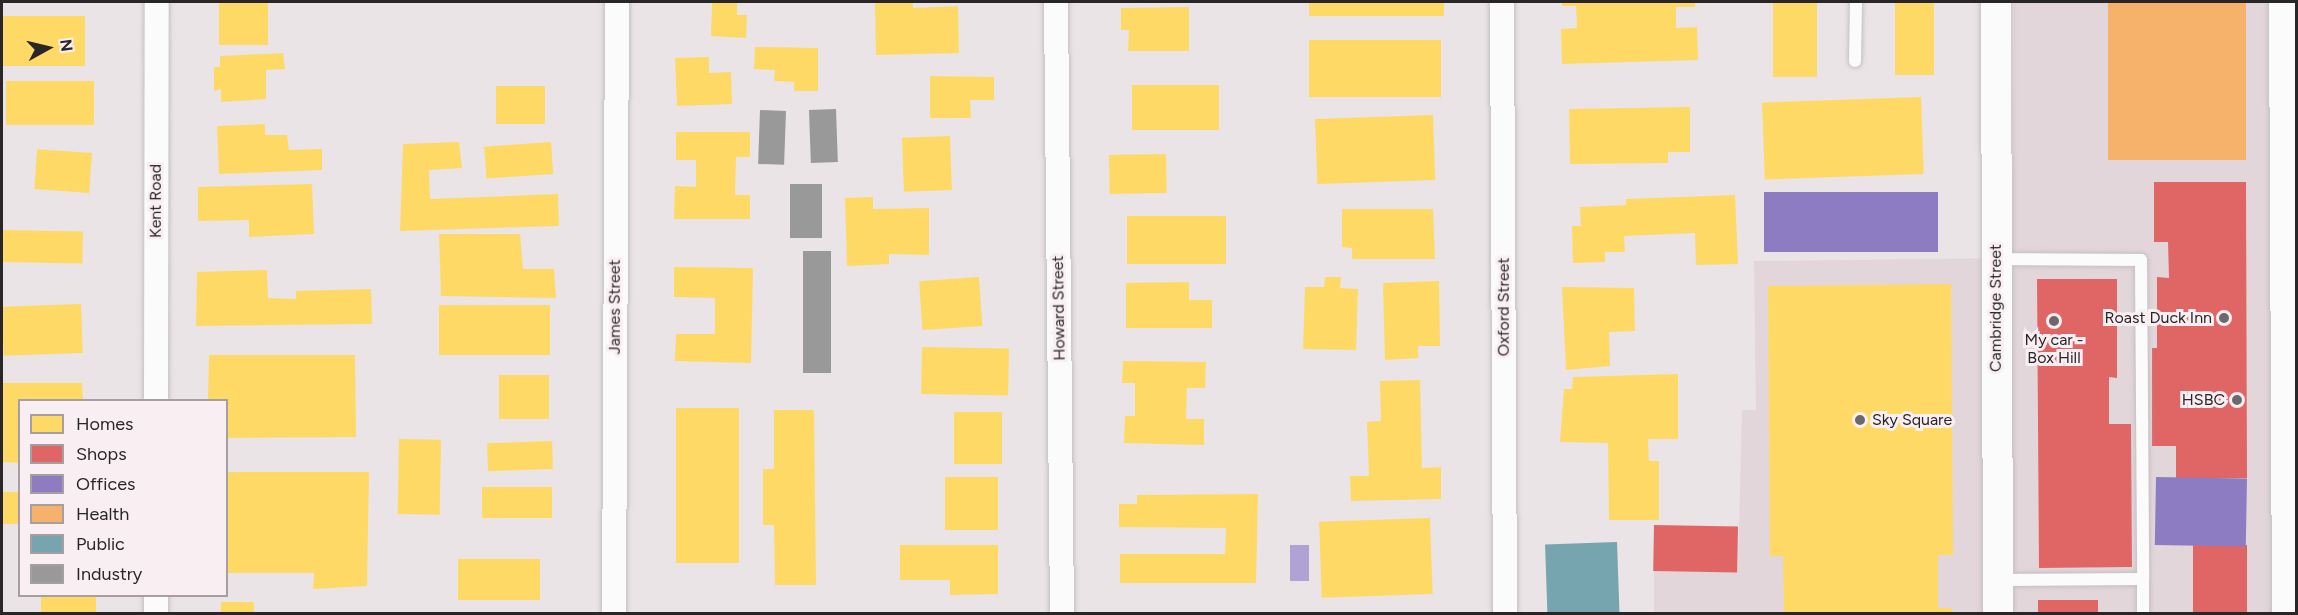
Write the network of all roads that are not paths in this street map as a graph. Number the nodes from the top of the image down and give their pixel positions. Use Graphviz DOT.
graph roads {
  1 [pos="156,2"];
  2 [pos="616,2"];
  3 [pos="1056,2"];
  4 [pos="1502,2"];
  5 [pos="1856,2"];
  6 [pos="1996,2"];
  7 [pos="2284,2"];
  8 [pos="1856,61"];
  9 [pos="2291,136"];
  10 [pos="1995,259"];
  11 [pos="156,399"];
  12 [pos="2293,571"];
  13 [pos="2143,579"];
  14 [pos="1999,580"];
  15 [pos="156,597"];
  16 [pos="156,614"];
  17 [pos="614,614"];
  18 [pos="1062,614"];
  19 [pos="1505,614"];
  20 [pos="1998,614"];
  21 [pos="2143,614"];
  22 [pos="2287,614"];
  1 -- 11 [label="street, Kent Road"];
  2 -- 17 [label="street, James Street"];
  3 -- 18 [label="street, Howard Street"];
  4 -- 19 [label="street, Oxford Street"];
  5 -- 8 [label="lane"];
  6 -- 10 [label="street, Cambridge Street"];
  7 -- 9 [label="street"];
  9 -- 12 [label="street"];
  10 -- 13 [label="lane"];
  10 -- 14 [label="street, Cambridge Street"];
  12 -- 22 [label="street"];
  13 -- 14 [label="lane"];
  13 -- 21 [label="lane"];
  14 -- 20 [label="street, Cambridge Street"];
  15 -- 16 [label="street"];
}
